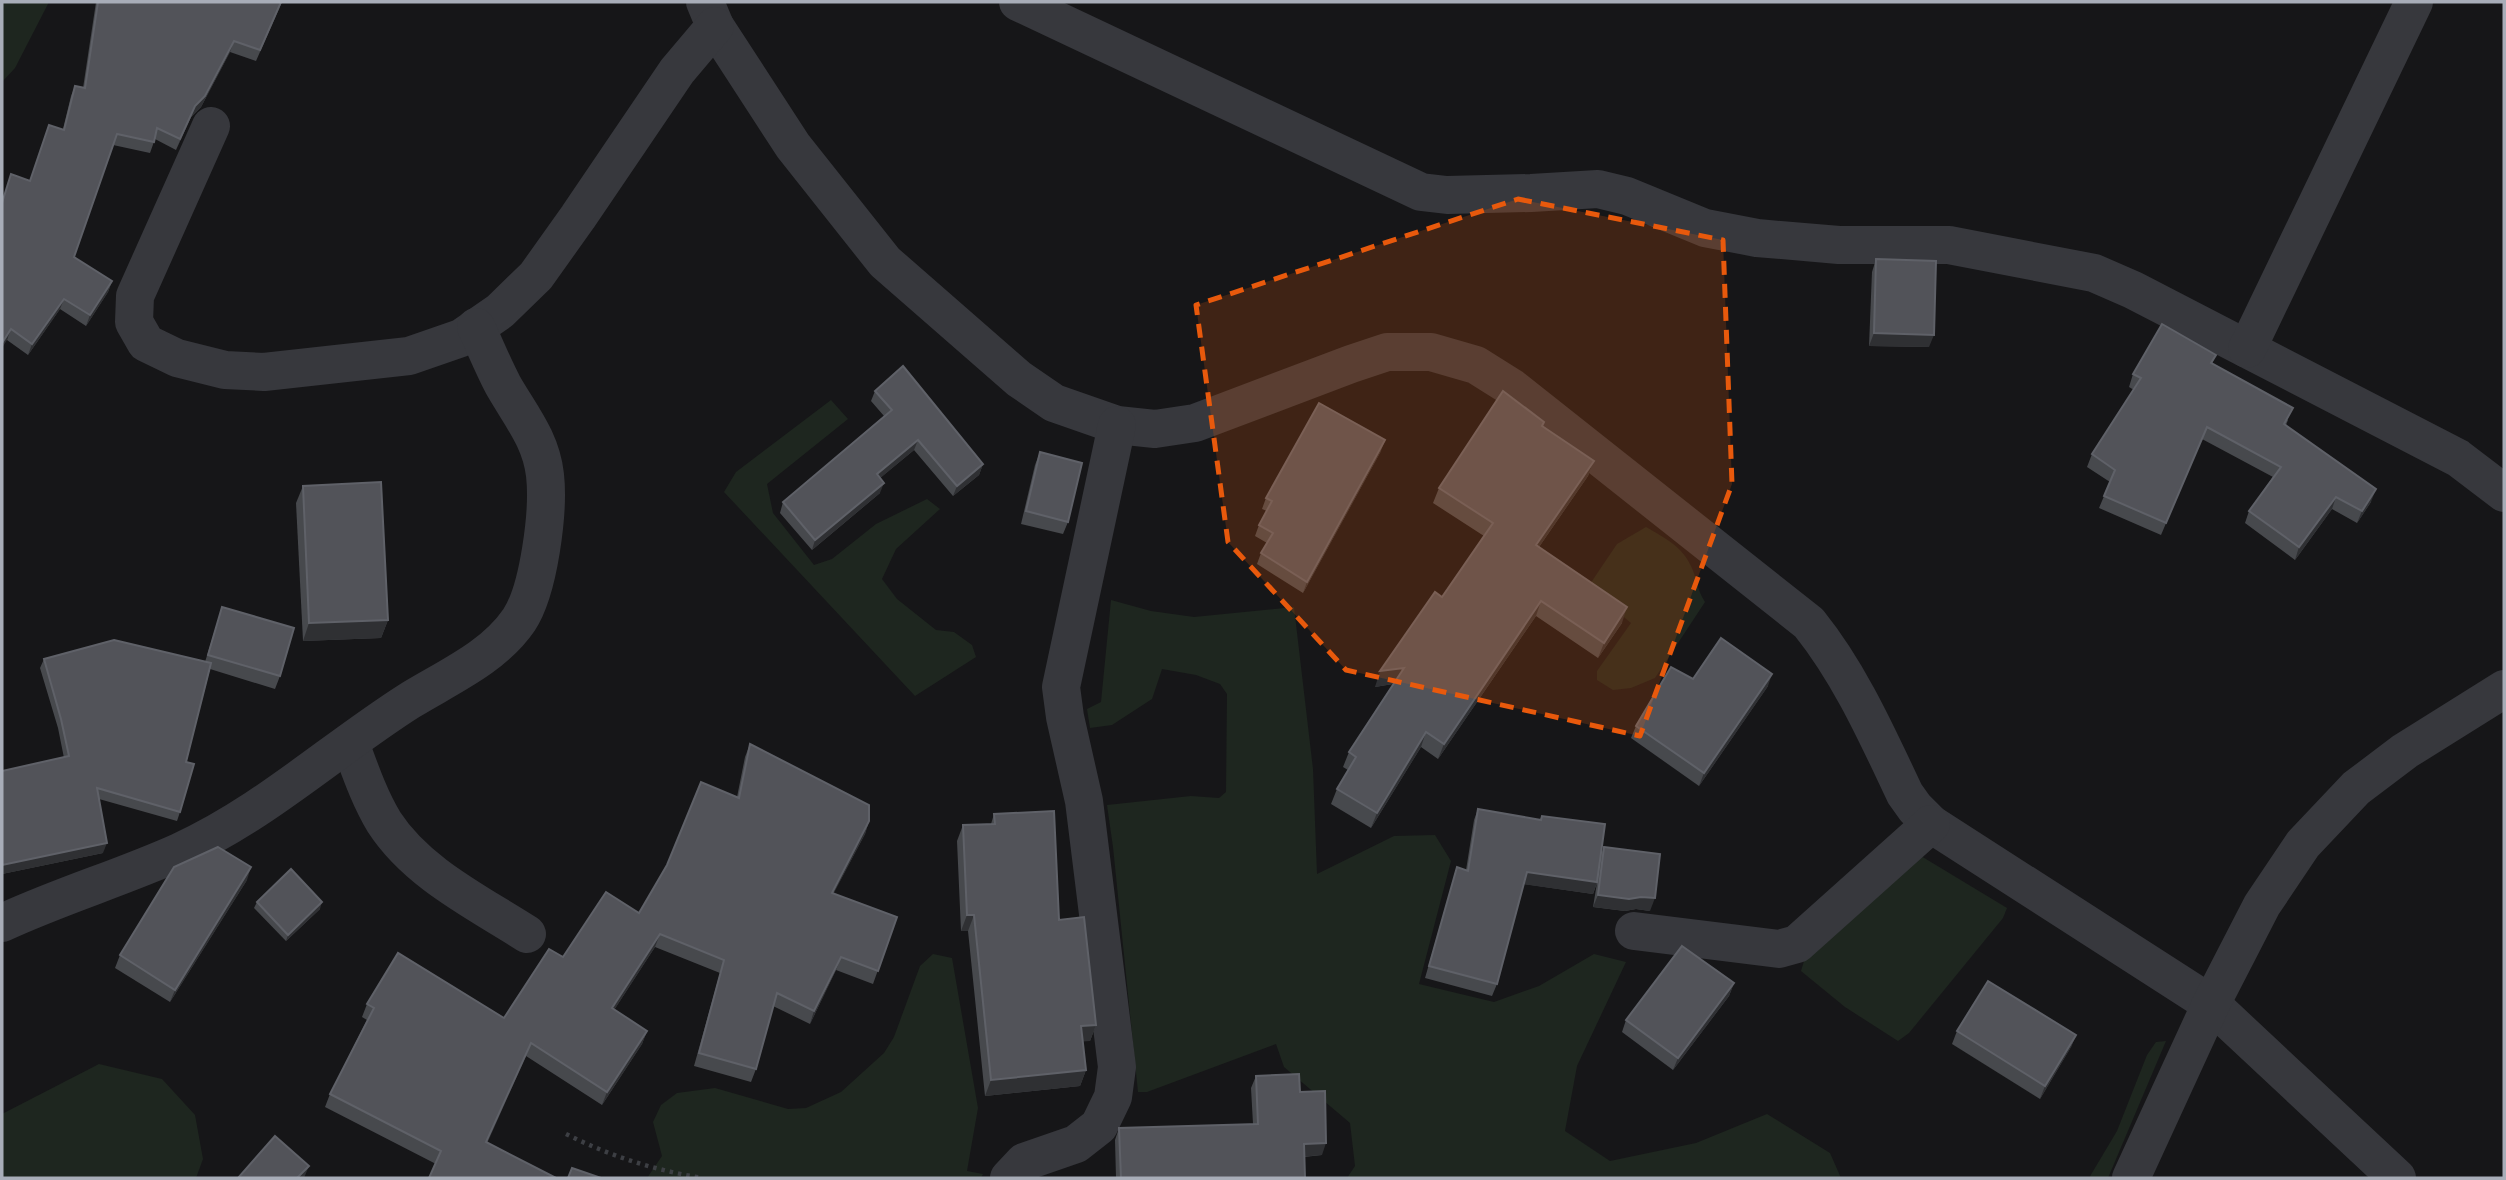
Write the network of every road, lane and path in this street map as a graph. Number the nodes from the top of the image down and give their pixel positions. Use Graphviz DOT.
graph roads {
  1 [pos="1018,2"];
  2 [pos="2414,2"];
  3 [pos="710,14"];
  4 [pos="211,126"];
  5 [pos="476,327"];
  6 [pos="2247,349"];
  7 [pos="1117,425"];
  8 [pos="2504,493"];
  9 [pos="2504,689"];
  10 [pos="350,743"];
  11 [pos="1931,824"];
  12 [pos="2,923"];
  13 [pos="1634,931"];
  14 [pos="527,934"];
  15 [pos="2211,1004"];
  16 [pos="566,1134"];
  17 [pos="702,1178"];
  18 [pos="1009,1178"];
  19 [pos="2132,1178"];
  20 [pos="2397,1178"];
  1 -- 6 [label="street"];
  2 -- 6 [label="street"];
  3 -- 5 [label="street"];
  3 -- 7 [label="street"];
  4 -- 5 [label="street"];
  5 -- 10 [label="street"];
  6 -- 8 [label="street"];
  7 -- 11 [label="street"];
  7 -- 18 [label="street"];
  9 -- 15 [label="street"];
  10 -- 12 [label="street"];
  10 -- 14 [label="street"];
  11 -- 13 [label="street"];
  11 -- 15 [label="street"];
  15 -- 19 [label="street"];
  15 -- 20 [label="street"];
  16 -- 17 [label="path"];
}
